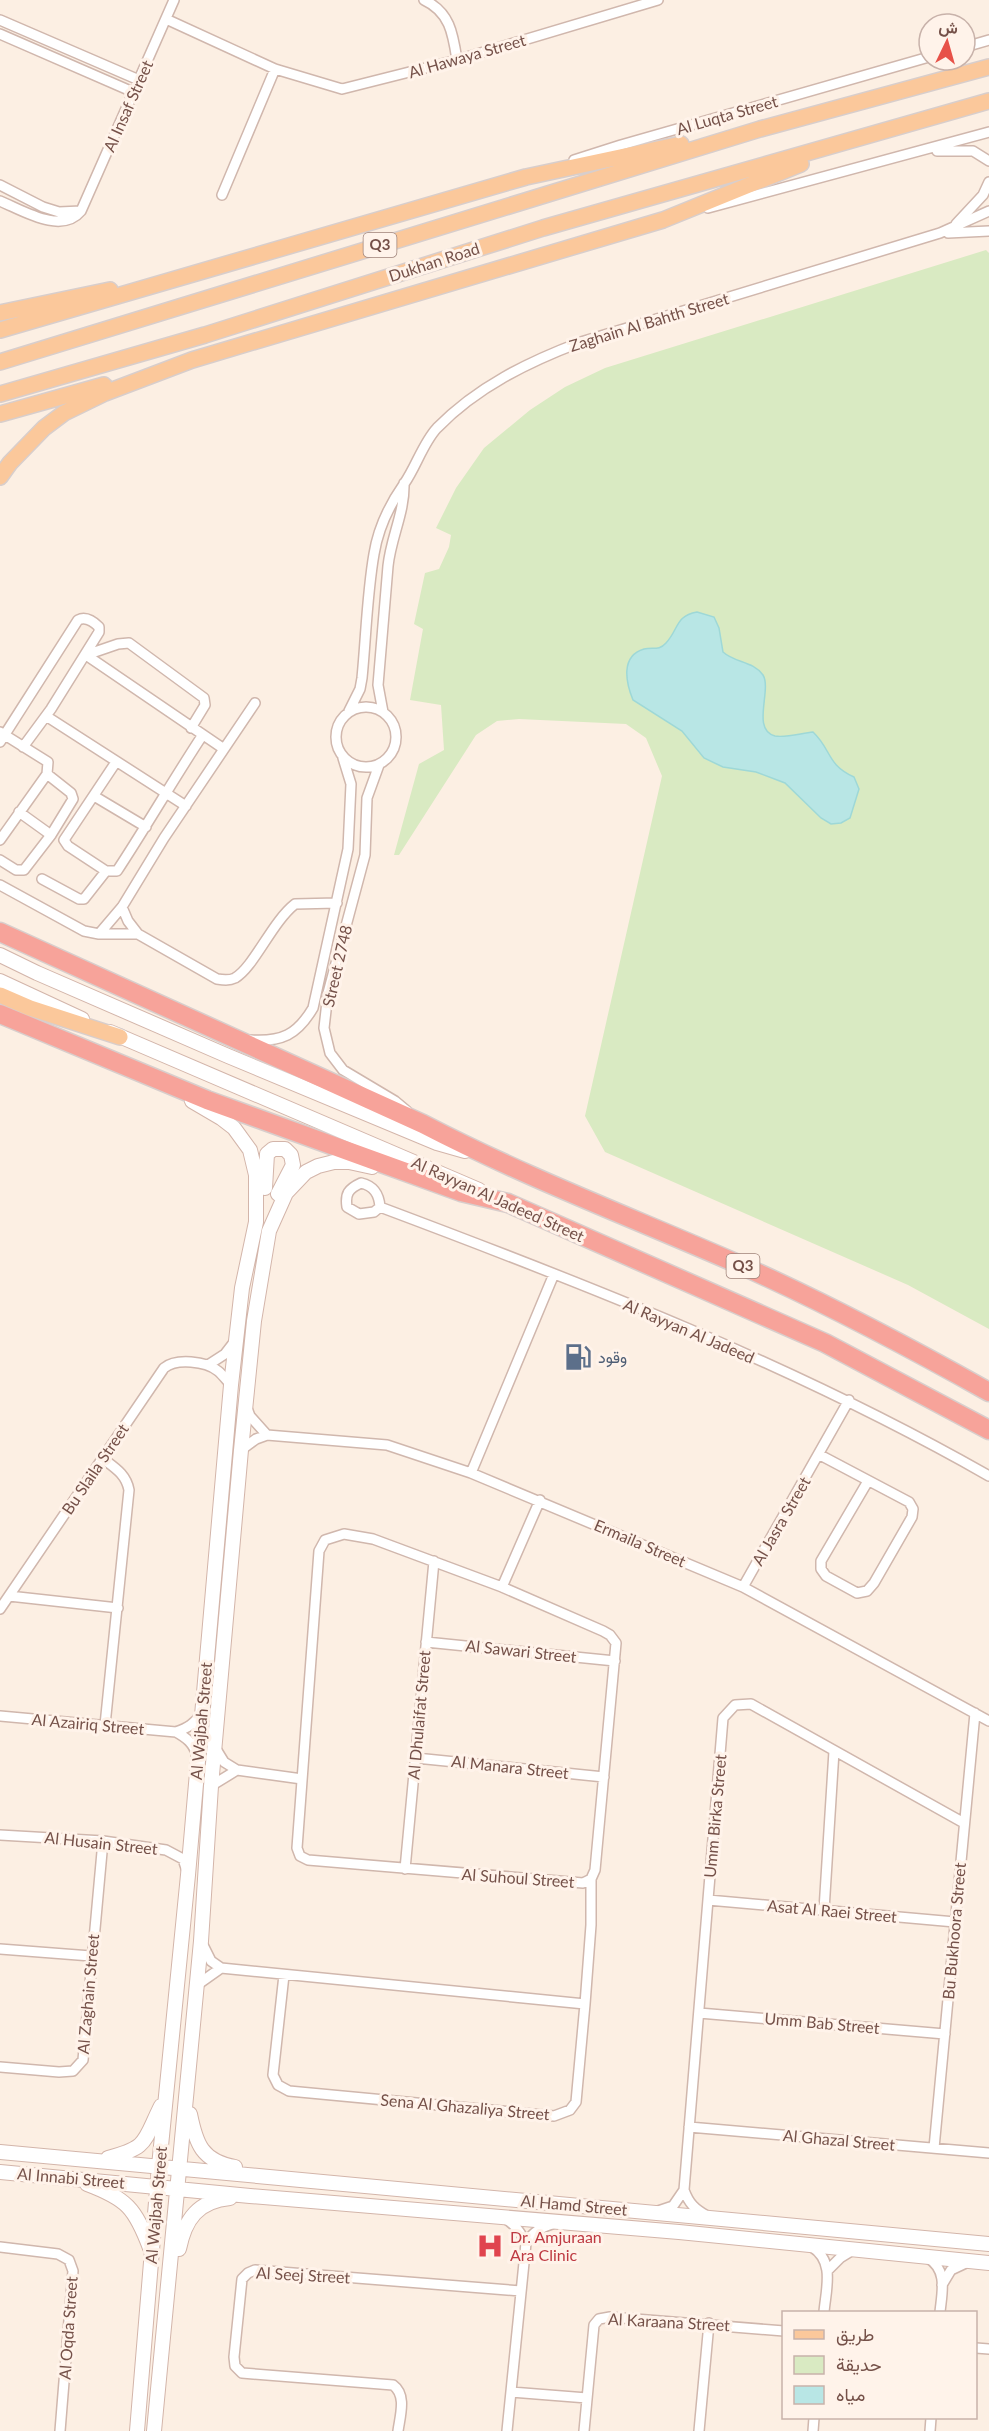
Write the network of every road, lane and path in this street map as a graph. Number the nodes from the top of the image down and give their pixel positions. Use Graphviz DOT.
graph roads {
  1 [pos="174,0"];
  2 [pos="424,0"];
  3 [pos="658,0"];
  4 [pos="633,4"];
  5 [pos="166,19"];
  6 [pos="0,20"];
  7 [pos="0,34"];
  8 [pos="457,60"];
  9 [pos="917,60"];
  10 [pos="989,67"];
  11 [pos="275,69"];
  12 [pos="139,80"];
  13 [pos="133,93"];
  14 [pos="989,100"];
  15 [pos="760,129"];
  16 [pos="989,132"];
  17 [pos="870,135"];
  18 [pos="922,151"];
  19 [pos="989,161"];
  20 [pos="526,177"];
  21 [pos="989,182"];
  22 [pos="0,185"];
  23 [pos="222,195"];
  24 [pos="0,201"];
  25 [pos="989,210"];
  26 [pos="81,211"];
  27 [pos="663,220"];
  28 [pos="951,229"];
  29 [pos="989,231"];
  30 [pos="940,233"];
  31 [pos="216,268"];
  32 [pos="0,313"];
  33 [pos="0,330"];
  34 [pos="192,360"];
  35 [pos="0,362"];
  36 [pos="0,394"];
  37 [pos="0,414"];
  38 [pos="0,477"];
  39 [pos="404,483"];
  40 [pos="86,655"];
  41 [pos="255,703"];
  42 [pos="349,711"];
  43 [pos="383,712"];
  44 [pos="46,716"];
  45 [pos="191,728"];
  46 [pos="1,736"];
  47 [pos="202,736"];
  48 [pos="23,747"];
  49 [pos="224,749"];
  50 [pos="343,758"];
  51 [pos="116,762"];
  52 [pos="379,765"];
  53 [pos="47,774"];
  54 [pos="165,793"];
  55 [pos="94,796"];
  56 [pos="186,806"];
  57 [pos="19,812"];
  58 [pos="146,827"];
  59 [pos="51,835"];
  60 [pos="0,840"];
  61 [pos="0,861"];
  62 [pos="345,870"];
  63 [pos="106,871"];
  64 [pos="361,872"];
  65 [pos="42,879"];
  66 [pos="0,885"];
  67 [pos="338,903"];
  68 [pos="122,907"];
  69 [pos="0,932"];
  70 [pos="99,934"];
  71 [pos="138,934"];
  72 [pos="0,955"];
  73 [pos="0,981"];
  74 [pos="0,995"];
  75 [pos="0,1014"];
  76 [pos="120,1036"];
  77 [pos="239,1040"];
  78 [pos="140,1072"];
  79 [pos="423,1124"];
  80 [pos="489,1158"];
  81 [pos="405,1172"];
  82 [pos="508,1203"];
  83 [pos="380,1207"];
  84 [pos="256,1222"];
  85 [pos="269,1231"];
  86 [pos="554,1274"];
  87 [pos="236,1339"];
  88 [pos="208,1365"];
  89 [pos="231,1385"];
  90 [pos="989,1392"];
  91 [pos="849,1401"];
  92 [pos="246,1406"];
  93 [pos="989,1430"];
  94 [pos="267,1435"];
  95 [pos="242,1450"];
  96 [pos="820,1455"];
  97 [pos="102,1458"];
  98 [pos="471,1473"];
  99 [pos="989,1476"];
  100 [pos="868,1482"];
  101 [pos="540,1500"];
  102 [pos="434,1561"];
  103 [pos="501,1587"];
  104 [pos="743,1587"];
  105 [pos="9,1596"];
  106 [pos="118,1608"];
  107 [pos="0,1609"];
  108 [pos="426,1642"];
  109 [pos="615,1661"];
  110 [pos="203,1708"];
  111 [pos="975,1713"];
  112 [pos="0,1716"];
  113 [pos="989,1721"];
  114 [pos="105,1725"];
  115 [pos="176,1732"];
  116 [pos="214,1747"];
  117 [pos="834,1751"];
  118 [pos="198,1757"];
  119 [pos="416,1758"];
  120 [pos="237,1770"];
  121 [pos="604,1777"];
  122 [pos="302,1779"];
  123 [pos="211,1785"];
  124 [pos="964,1823"];
  125 [pos="0,1835"];
  126 [pos="103,1841"];
  127 [pos="405,1869"];
  128 [pos="188,1875"];
  129 [pos="591,1880"];
  130 [pos="708,1900"];
  131 [pos="824,1910"];
  132 [pos="955,1922"];
  133 [pos="201,1941"];
  134 [pos="180,1947"];
  135 [pos="0,1949"];
  136 [pos="91,1956"];
  137 [pos="220,1968"];
  138 [pos="284,1975"];
  139 [pos="197,1984"];
  140 [pos="585,2004"];
  141 [pos="699,2013"];
  142 [pos="945,2034"];
  143 [pos="0,2067"];
  144 [pos="166,2096"];
  145 [pos="187,2097"];
  146 [pos="689,2127"];
  147 [pos="934,2148"];
  148 [pos="0,2152"];
  149 [pos="989,2153"];
  150 [pos="98,2160"];
  151 [pos="0,2165"];
  152 [pos="0,2172"];
  153 [pos="70,2177"];
  154 [pos="168,2178"];
  155 [pos="284,2178"];
  156 [pos="369,2186"];
  157 [pos="684,2190"];
  158 [pos="250,2196"];
  159 [pos="656,2212"];
  160 [pos="500,2216"];
  161 [pos="710,2217"];
  162 [pos="560,2221"];
  163 [pos="526,2243"];
  164 [pos="989,2244"];
  165 [pos="811,2246"];
  166 [pos="0,2247"];
  167 [pos="853,2250"];
  168 [pos="152,2252"];
  169 [pos="924,2256"];
  170 [pos="970,2261"];
  171 [pos="989,2263"];
  172 [pos="828,2270"];
  173 [pos="942,2285"];
  174 [pos="521,2290"];
  175 [pos="167,2293"];
  176 [pos="824,2311"];
  177 [pos="940,2311"];
  178 [pos="709,2323"];
  179 [pos="782,2331"];
  180 [pos="160,2376"];
  181 [pos="511,2392"];
  182 [pos="587,2398"];
  183 [pos="156,2427"];
  184 [pos="60,2431"];
  185 [pos="137,2431"];
  186 [pos="398,2431"];
  187 [pos="507,2431"];
  188 [pos="584,2431"];
  189 [pos="699,2431"];
  1 -- 5 [label="street, Al Insaf Street"];
  2 -- 8 [label="street"];
  3 -- 4 [label="street, Al Hawaya Street"];
  4 -- 8 [label="street, Al Hawaya Street"];
  5 -- 11 [label="street, Al Hawaya Street"];
  5 -- 12 [label="street, Al Insaf Street"];
  6 -- 12 [label="street"];
  7 -- 13 [label="street"];
  8 -- 11 [label="street, Al Hawaya Street"];
  9 -- 20 [label="street, Al Luqta Street"];
  10 -- 15 [label="main road, Al Luqta Street"];
  11 -- 23 [label="street"];
  12 -- 13 [label="street, Al Insaf Street"];
  13 -- 26 [label="street, Al Insaf Street"];
  14 -- 17 [label="main road"];
  15 -- 20 [label="main road"];
  15 -- 35 [label="main road, Dukhan Road / Q3"];
  16 -- 18 [label="street"];
  17 -- 27 [label="main road"];
  17 -- 36 [label="main road, Dukhan Road"];
  18 -- 19 [label="street"];
  18 -- 27 [label="street"];
  20 -- 31 [label="main road"];
  21 -- 28 [label="street"];
  22 -- 26 [label="street"];
  24 -- 26 [label="street"];
  25 -- 28 [label="street, Zaghain Al Bahth Street"];
  27 -- 34 [label="main road"];
  28 -- 30 [label="street, Zaghain Al Bahth Street"];
  29 -- 30 [label="street, Zaghain Al Bahth Street"];
  30 -- 39 [label="street, Zaghain Al Bahth Street"];
  31 -- 32 [label="main road"];
  31 -- 33 [label="main road"];
  34 -- 37 [label="main road"];
  34 -- 38 [label="main road"];
  39 -- 42 [label="street, Zaghain Al Bahth Street"];
  39 -- 43 [label="street, Zaghain Al Bahth Street"];
  40 -- 44 [label="street"];
  40 -- 45 [label="street"];
  40 -- 45 [label="street"];
  40 -- 46 [label="street"];
  41 -- 49 [label="street"];
  42 -- 43 [label="street"];
  42 -- 50 [label="street"];
  43 -- 52 [label="street"];
  44 -- 48 [label="street"];
  44 -- 51 [label="street"];
  45 -- 47 [label="street"];
  46 -- 48 [label="street"];
  47 -- 49 [label="street"];
  47 -- 54 [label="street"];
  48 -- 53 [label="street"];
  49 -- 56 [label="street"];
  50 -- 52 [label="street"];
  50 -- 62 [label="street, Street 2748"];
  51 -- 54 [label="street"];
  51 -- 55 [label="street"];
  52 -- 64 [label="street, Street 2748"];
  53 -- 57 [label="street"];
  53 -- 59 [label="street"];
  54 -- 56 [label="street"];
  54 -- 58 [label="street"];
  55 -- 58 [label="street"];
  55 -- 63 [label="street"];
  56 -- 68 [label="street"];
  57 -- 59 [label="street"];
  57 -- 60 [label="street"];
  58 -- 63 [label="street"];
  59 -- 61 [label="street"];
  62 -- 64 [label="street"];
  62 -- 67 [label="street, Street 2748"];
  63 -- 65 [label="street"];
  64 -- 79 [label="street, Street 2748"];
  66 -- 70 [label="street"];
  67 -- 71 [label="street"];
  67 -- 77 [label="street, Street 2748"];
  68 -- 70 [label="street"];
  68 -- 71 [label="street"];
  69 -- 77 [label="highway"];
  70 -- 71 [label="street"];
  72 -- 80 [label="street, Al Rayyan Al Jadeed Street"];
  73 -- 76 [label="street, Al Rayyan Al Jadeed Street / Q3"];
  74 -- 76 [label="main road"];
  75 -- 78 [label="highway"];
  76 -- 82 [label="street, Al Rayyan Al Jadeed Street / Q3"];
  77 -- 79 [label="highway"];
  78 -- 81 [label="highway"];
  78 -- 84 [label="street, Al Wajbah Street"];
  79 -- 80 [label="highway"];
  80 -- 90 [label="highway, Al Rayyan Al Jadeed Street / Q3"];
  81 -- 82 [label="highway"];
  81 -- 85 [label="street, Al Wajbah Street"];
  82 -- 93 [label="highway, Al Rayyan Al Jadeed Street / Q3"];
  83 -- 86 [label="street, Al Rayyan Al Jadeed"];
  84 -- 85 [label="street"];
  84 -- 87 [label="street, Al Wajbah Street"];
  85 -- 92 [label="street, Al Wajbah Street"];
  86 -- 91 [label="street, Al Rayyan Al Jadeed"];
  86 -- 98 [label="street"];
  87 -- 88 [label="street"];
  87 -- 89 [label="street, Al Wajbah Street"];
  88 -- 89 [label="street"];
  88 -- 97 [label="street, Bu Slaila Street"];
  89 -- 110 [label="street, Al Wajbah Street"];
  91 -- 96 [label="street, Al Jasra Street"];
  91 -- 99 [label="street, Al Rayyan Al Jadeed"];
  92 -- 94 [label="street"];
  92 -- 95 [label="street, Al Wajbah Street"];
  94 -- 95 [label="street"];
  94 -- 98 [label="street, Ermaila Street"];
  95 -- 116 [label="street, Al Wajbah Street"];
  96 -- 100 [label="street"];
  96 -- 104 [label="street, Al Jasra Street"];
  97 -- 105 [label="street, Bu Slaila Street"];
  97 -- 106 [label="street"];
  98 -- 101 [label="street, Ermaila Street"];
  100 -- 100 [label="street"];
  101 -- 103 [label="street"];
  101 -- 104 [label="street, Ermaila Street"];
  102 -- 103 [label="street, Al Suhoul Street"];
  102 -- 108 [label="street, Al Dhulaifat Street"];
  102 -- 122 [label="street, Al Suhoul Street"];
  103 -- 109 [label="street, Al Suhoul Street"];
  104 -- 111 [label="street, Ermaila Street"];
  105 -- 106 [label="street"];
  105 -- 107 [label="street, Bu Slaila Street"];
  106 -- 114 [label="street"];
  108 -- 109 [label="street, Al Sawari Street"];
  108 -- 119 [label="street, Al Dhulaifat Street"];
  109 -- 121 [label="street, Al Suhoul Street"];
  110 -- 115 [label="street"];
  110 -- 118 [label="street, Al Wajbah Street"];
  111 -- 113 [label="street, Ermaila Street"];
  111 -- 124 [label="street, Bu Bukhoora Street"];
  112 -- 114 [label="street, Al Azairiq Street"];
  114 -- 115 [label="street, Al Azairiq Street"];
  115 -- 118 [label="street"];
  116 -- 120 [label="street"];
  116 -- 123 [label="street, Al Wajbah Street"];
  117 -- 124 [label="street, Umm Birka Street"];
  117 -- 130 [label="street, Umm Birka Street"];
  117 -- 131 [label="street"];
  118 -- 128 [label="street, Al Wajbah Street"];
  119 -- 121 [label="street, Al Manara Street"];
  119 -- 127 [label="street, Al Dhulaifat Street"];
  120 -- 122 [label="street"];
  120 -- 123 [label="street"];
  121 -- 129 [label="street, Al Suhoul Street"];
  122 -- 127 [label="street, Al Suhoul Street"];
  123 -- 133 [label="street, Al Wajbah Street"];
  124 -- 132 [label="street, Bu Bukhoora Street"];
  125 -- 126 [label="street, Al Husain Street"];
  126 -- 128 [label="street, Al Husain Street"];
  126 -- 136 [label="street, Al Zaghain Street"];
  127 -- 129 [label="street, Al Suhoul Street"];
  128 -- 134 [label="street, Al Wajbah Street"];
  129 -- 140 [label="street"];
  130 -- 131 [label="street, Asat Al Raei Street"];
  130 -- 141 [label="street, Umm Birka Street"];
  131 -- 132 [label="street, Asat Al Raei Street"];
  132 -- 142 [label="street, Bu Bukhoora Street"];
  133 -- 137 [label="street"];
  133 -- 139 [label="street, Al Wajbah Street"];
  134 -- 144 [label="street, Al Wajbah Street"];
  134 -- 154 [label="street"];
  135 -- 136 [label="street"];
  136 -- 143 [label="street, Al Zaghain Street"];
  137 -- 138 [label="street"];
  137 -- 139 [label="street"];
  138 -- 140 [label="street"];
  138 -- 140 [label="street, Sena Al Ghazaliya Street"];
  139 -- 145 [label="street, Al Wajbah Street"];
  141 -- 142 [label="street, Umm Bab Street"];
  141 -- 146 [label="street, Umm Birka Street"];
  142 -- 147 [label="street, Bu Bukhoora Street"];
  144 -- 150 [label="street"];
  144 -- 154 [label="street, Al Wajbah Street"];
  145 -- 154 [label="street, Al Wajbah Street"];
  145 -- 155 [label="street"];
  146 -- 147 [label="street, Al Ghazal Street"];
  146 -- 157 [label="street, Umm Birka Street"];
  147 -- 149 [label="street, Al Ghazal Street"];
  148 -- 150 [label="street, Al Innabi Street"];
  150 -- 154 [label="street, Al Innabi Street"];
  151 -- 154 [label="street"];
  152 -- 153 [label="street, Al Innabi Street"];
  153 -- 154 [label="street, Al Innabi Street"];
  153 -- 168 [label="street"];
  154 -- 155 [label="street, Al Hamd Street"];
  154 -- 156 [label="street"];
  154 -- 158 [label="street, Al Hamd Street"];
  154 -- 168 [label="street, Al Wajbah Street"];
  154 -- 175 [label="street, Al Wajbah Street"];
  154 -- 180 [label="street"];
  155 -- 156 [label="street, Al Hamd Street"];
  156 -- 159 [label="street, Al Hamd Street"];
  157 -- 159 [label="street"];
  157 -- 161 [label="street"];
  158 -- 160 [label="street, Al Hamd Street"];
  158 -- 175 [label="street"];
  159 -- 161 [label="street, Al Hamd Street"];
  160 -- 162 [label="street, Al Hamd Street"];
  160 -- 163 [label="street"];
  161 -- 164 [label="street, Al Hamd Street"];
  162 -- 163 [label="street"];
  162 -- 165 [label="street, Al Hamd Street"];
  163 -- 174 [label="street"];
  165 -- 167 [label="street, Al Hamd Street"];
  165 -- 172 [label="street"];
  166 -- 184 [label="street, Al Oqda Street"];
  167 -- 169 [label="street, Al Hamd Street"];
  167 -- 172 [label="street"];
  168 -- 185 [label="street, Al Wajbah Street"];
  169 -- 170 [label="street, Al Hamd Street"];
  169 -- 173 [label="street"];
  170 -- 171 [label="street, Al Hamd Street"];
  170 -- 173 [label="street"];
  172 -- 176 [label="street"];
  173 -- 177 [label="street"];
  174 -- 181 [label="street"];
  174 -- 186 [label="street, Al Seej Street"];
  175 -- 180 [label="street, Al Wajbah Street"];
  178 -- 179 [label="street, Al Karaana Street"];
  178 -- 182 [label="street, Al Karaana Street"];
  178 -- 189 [label="street"];
  180 -- 183 [label="street, Al Wajbah Street"];
  181 -- 182 [label="street"];
  181 -- 187 [label="street"];
  182 -- 188 [label="street, Al Karaana Street"];
}
